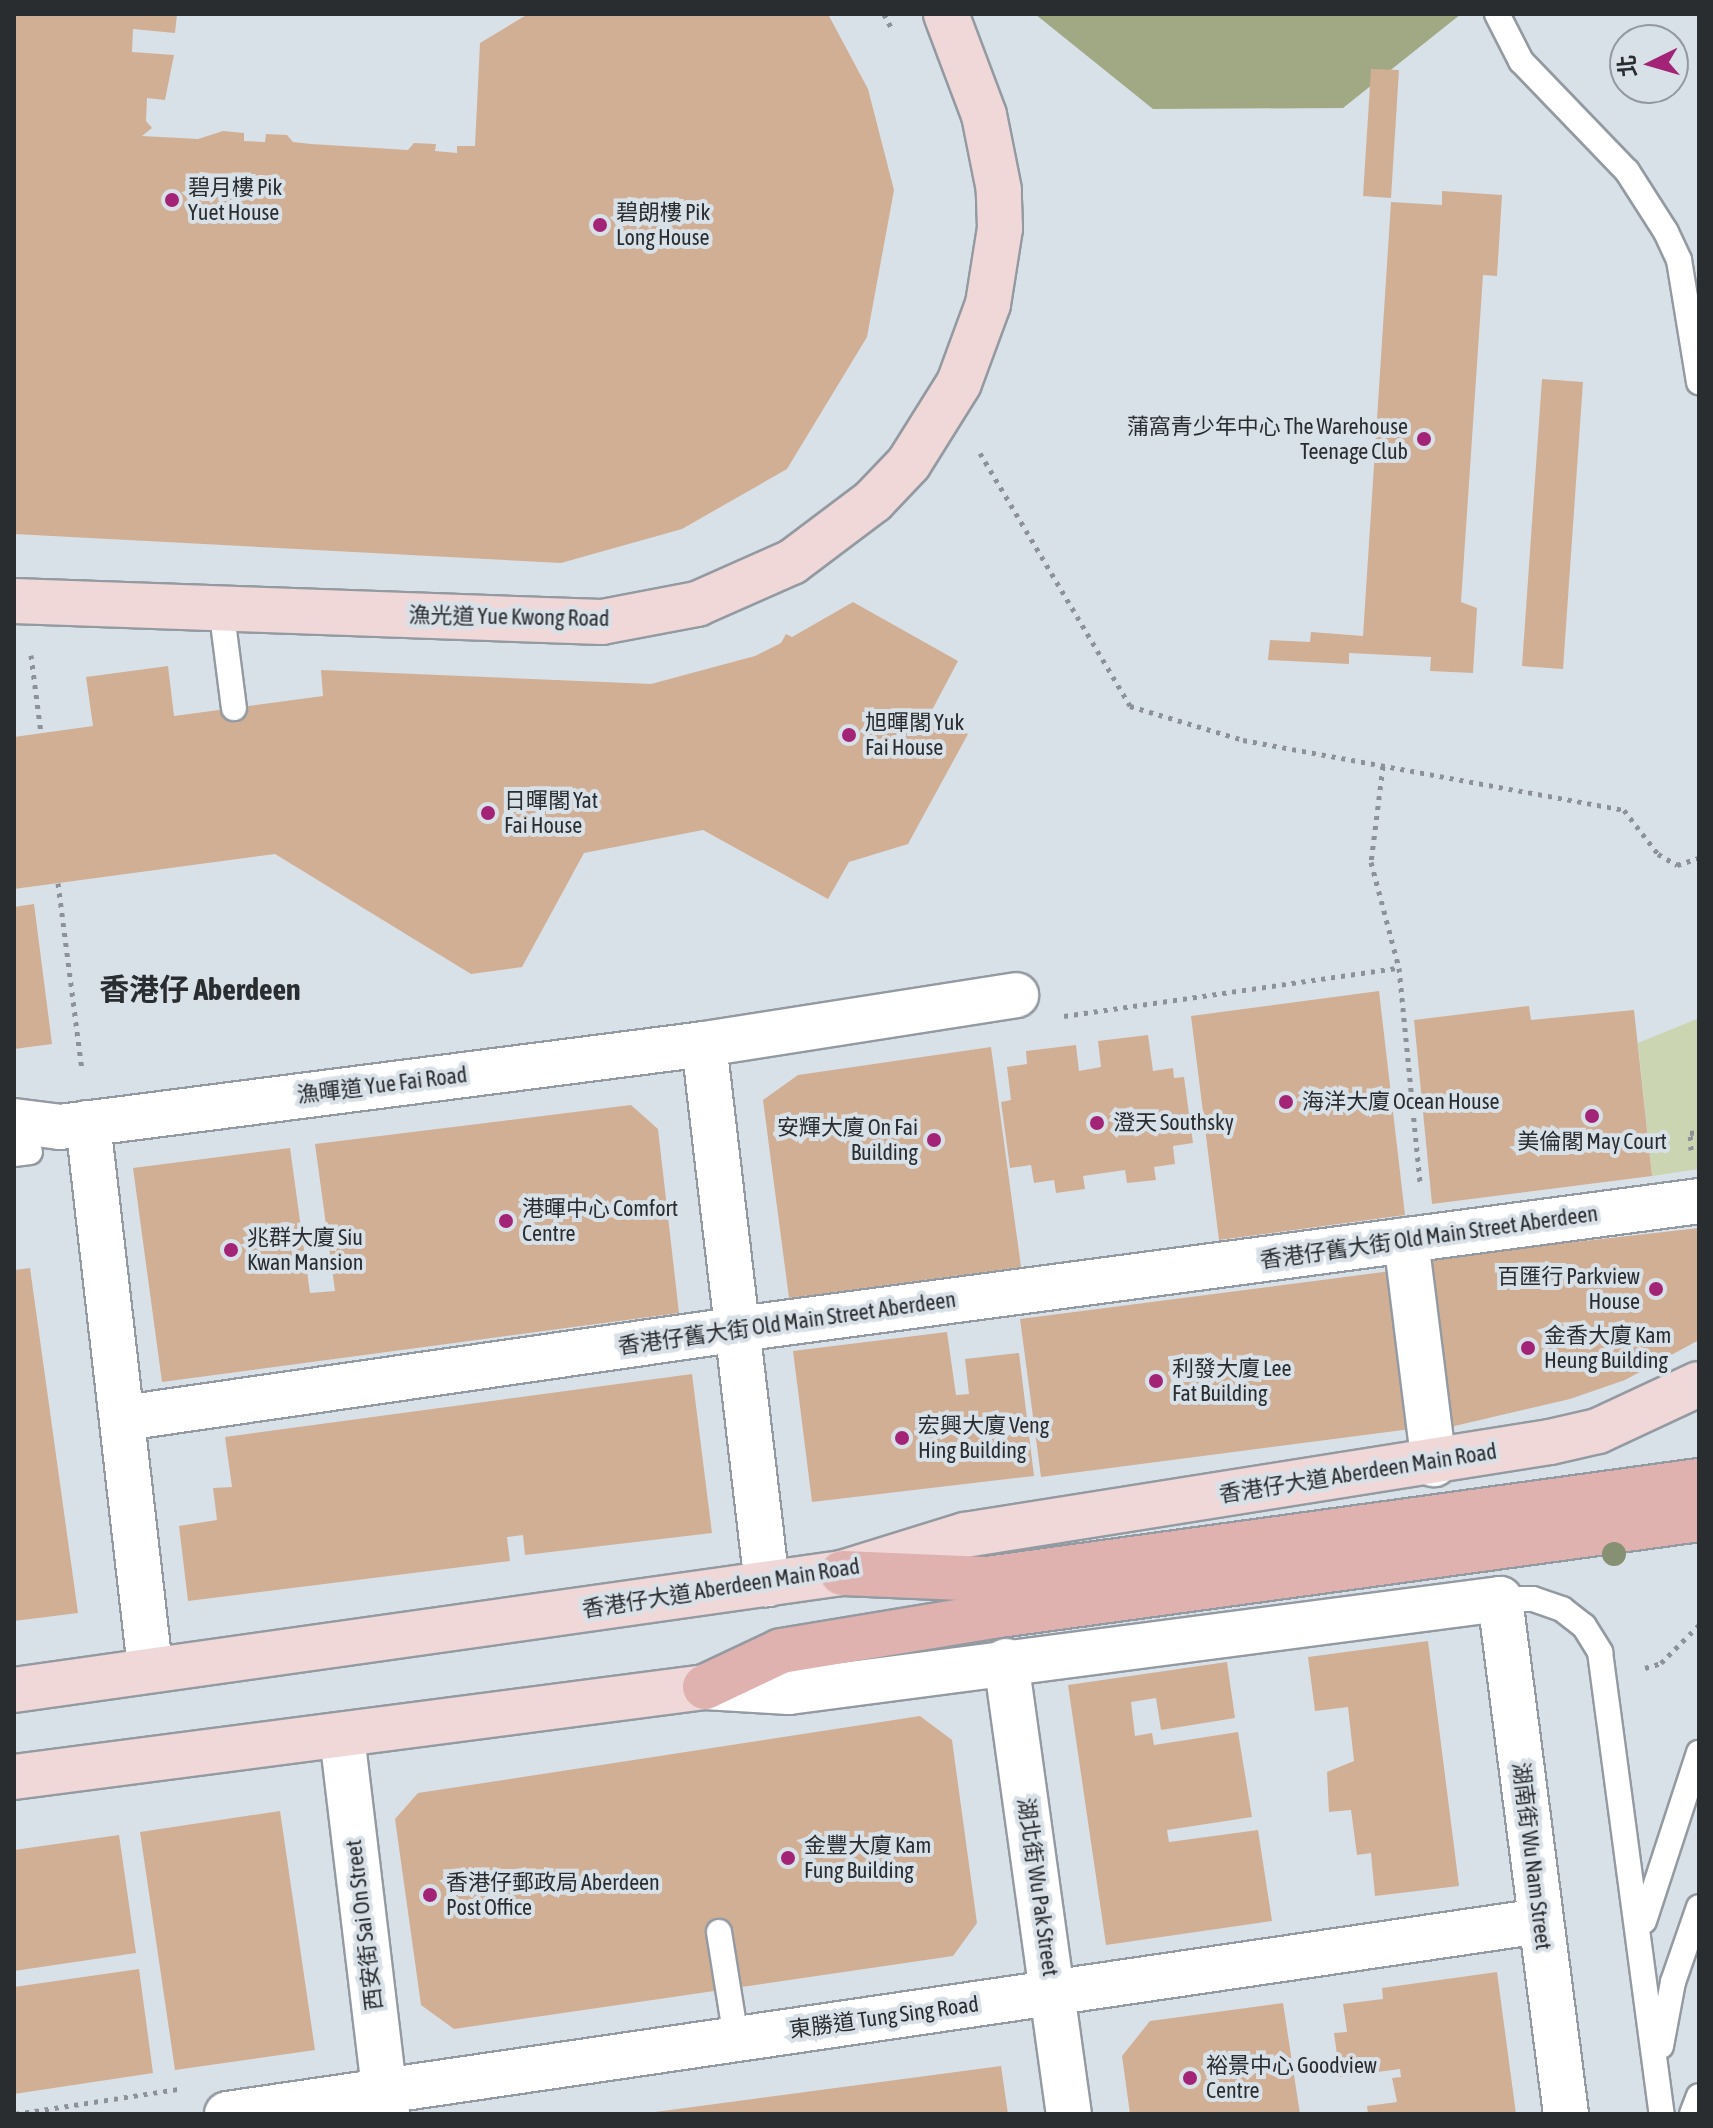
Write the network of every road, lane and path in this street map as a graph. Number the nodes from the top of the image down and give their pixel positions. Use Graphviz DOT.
graph roads {
  1 [pos="884,14"];
  2 [pos="946,14"];
  3 [pos="1497,14"];
  4 [pos="892,32"];
  5 [pos="1699,382"];
  6 [pos="967,457"];
  7 [pos="14,601"];
  8 [pos="221,607"];
  9 [pos="30,652"];
  10 [pos="234,708"];
  11 [pos="41,733"];
  12 [pos="1383,766"];
  13 [pos="1699,858"];
  14 [pos="58,883"];
  15 [pos="1399,968"];
  16 [pos="1032,1006"];
  17 [pos="704,1044"];
  18 [pos="83,1071"];
  19 [pos="37,1136"];
  20 [pos="1421,1189"];
  21 [pos="1699,1201"];
  22 [pos="1406,1240"];
  23 [pos="739,1329"];
  24 [pos="1699,1384"];
  25 [pos="124,1418"];
  26 [pos="1434,1464"];
  27 [pos="1699,1481"];
  28 [pos="1640,1507"];
  29 [pos="1699,1519"];
  30 [pos="842,1573"];
  31 [pos="767,1584"];
  32 [pos="1500,1599"];
  33 [pos="1006,1661"];
  34 [pos="150,1667"];
  35 [pos="705,1687"];
  36 [pos="14,1690"];
  37 [pos="342,1736"];
  38 [pos="1699,1753"];
  39 [pos="14,1777"];
  40 [pos="1699,1907"];
  41 [pos="1540,1921"];
  42 [pos="719,1932"];
  43 [pos="1641,1952"];
  44 [pos="1053,1992"];
  45 [pos="736,2038"];
  46 [pos="1658,2081"];
  47 [pos="187,2087"];
  48 [pos="1699,2096"];
  49 [pos="385,2103"];
  50 [pos="15,2114"];
  51 [pos="227,2114"];
  52 [pos="1069,2114"];
  53 [pos="1566,2114"];
  54 [pos="1662,2114"];
  55 [pos="1692,2114"];
  1 -- 4 [label="path"];
  2 -- 8 [label="main road, 漁光道 Yue Kwong Road"];
  3 -- 5 [label="lane"];
  6 -- 12 [label="path"];
  7 -- 8 [label="main road, 漁光道 Yue Kwong Road"];
  8 -- 10 [label="lane"];
  9 -- 11 [label="path"];
  12 -- 13 [label="path"];
  12 -- 15 [label="path"];
  14 -- 18 [label="path"];
  15 -- 16 [label="path"];
  15 -- 20 [label="path"];
  16 -- 17 [label="street, 漁暉道 Yue Fai Road"];
  17 -- 19 [label="street, 漁暉道 Yue Fai Road"];
  17 -- 23 [label="street"];
  19 -- 25 [label="street"];
  21 -- 22 [label="street, 香港仔舊大街 Old Main Street Aberdeen"];
  22 -- 23 [label="street, 香港仔舊大街 Old Main Street Aberdeen"];
  22 -- 26 [label="street"];
  23 -- 25 [label="street, 香港仔舊大街 Old Main Street Aberdeen"];
  23 -- 31 [label="street"];
  24 -- 26 [label="main road, 香港仔大道 Aberdeen Main Road"];
  25 -- 34 [label="street"];
  26 -- 30 [label="main road, 香港仔大道 Aberdeen Main Road"];
  27 -- 28 [label="main road"];
  28 -- 29 [label="main road"];
  28 -- 30 [label="main road"];
  28 -- 35 [label="main road"];
  30 -- 31 [label="main road, 香港仔大道 Aberdeen Main Road"];
  31 -- 34 [label="main road, 香港仔大道 Aberdeen Main Road"];
  32 -- 33 [label="street"];
  32 -- 41 [label="street, 湖南街 Wu Nam Street"];
  32 -- 43 [label="lane"];
  33 -- 35 [label="street"];
  33 -- 44 [label="street, 湖北街 Wu Pak Street"];
  34 -- 36 [label="main road, 香港仔大道 Aberdeen Main Road"];
  35 -- 37 [label="main road"];
  37 -- 39 [label="main road"];
  37 -- 49 [label="street, 西安街 Sai On Street"];
  38 -- 43 [label="lane"];
  40 -- 46 [label="lane"];
  41 -- 44 [label="street, 東勝道 Tung Sing Road"];
  41 -- 53 [label="street, 湖南街 Wu Nam Street"];
  42 -- 45 [label="lane"];
  43 -- 46 [label="lane"];
  44 -- 45 [label="street, 東勝道 Tung Sing Road"];
  44 -- 52 [label="street, 湖北街 Wu Pak Street"];
  45 -- 49 [label="street, 東勝道 Tung Sing Road"];
  46 -- 54 [label="lane"];
  47 -- 50 [label="path"];
  48 -- 55 [label="lane"];
  49 -- 51 [label="street, 東勝道 Tung Sing Road"];
}
